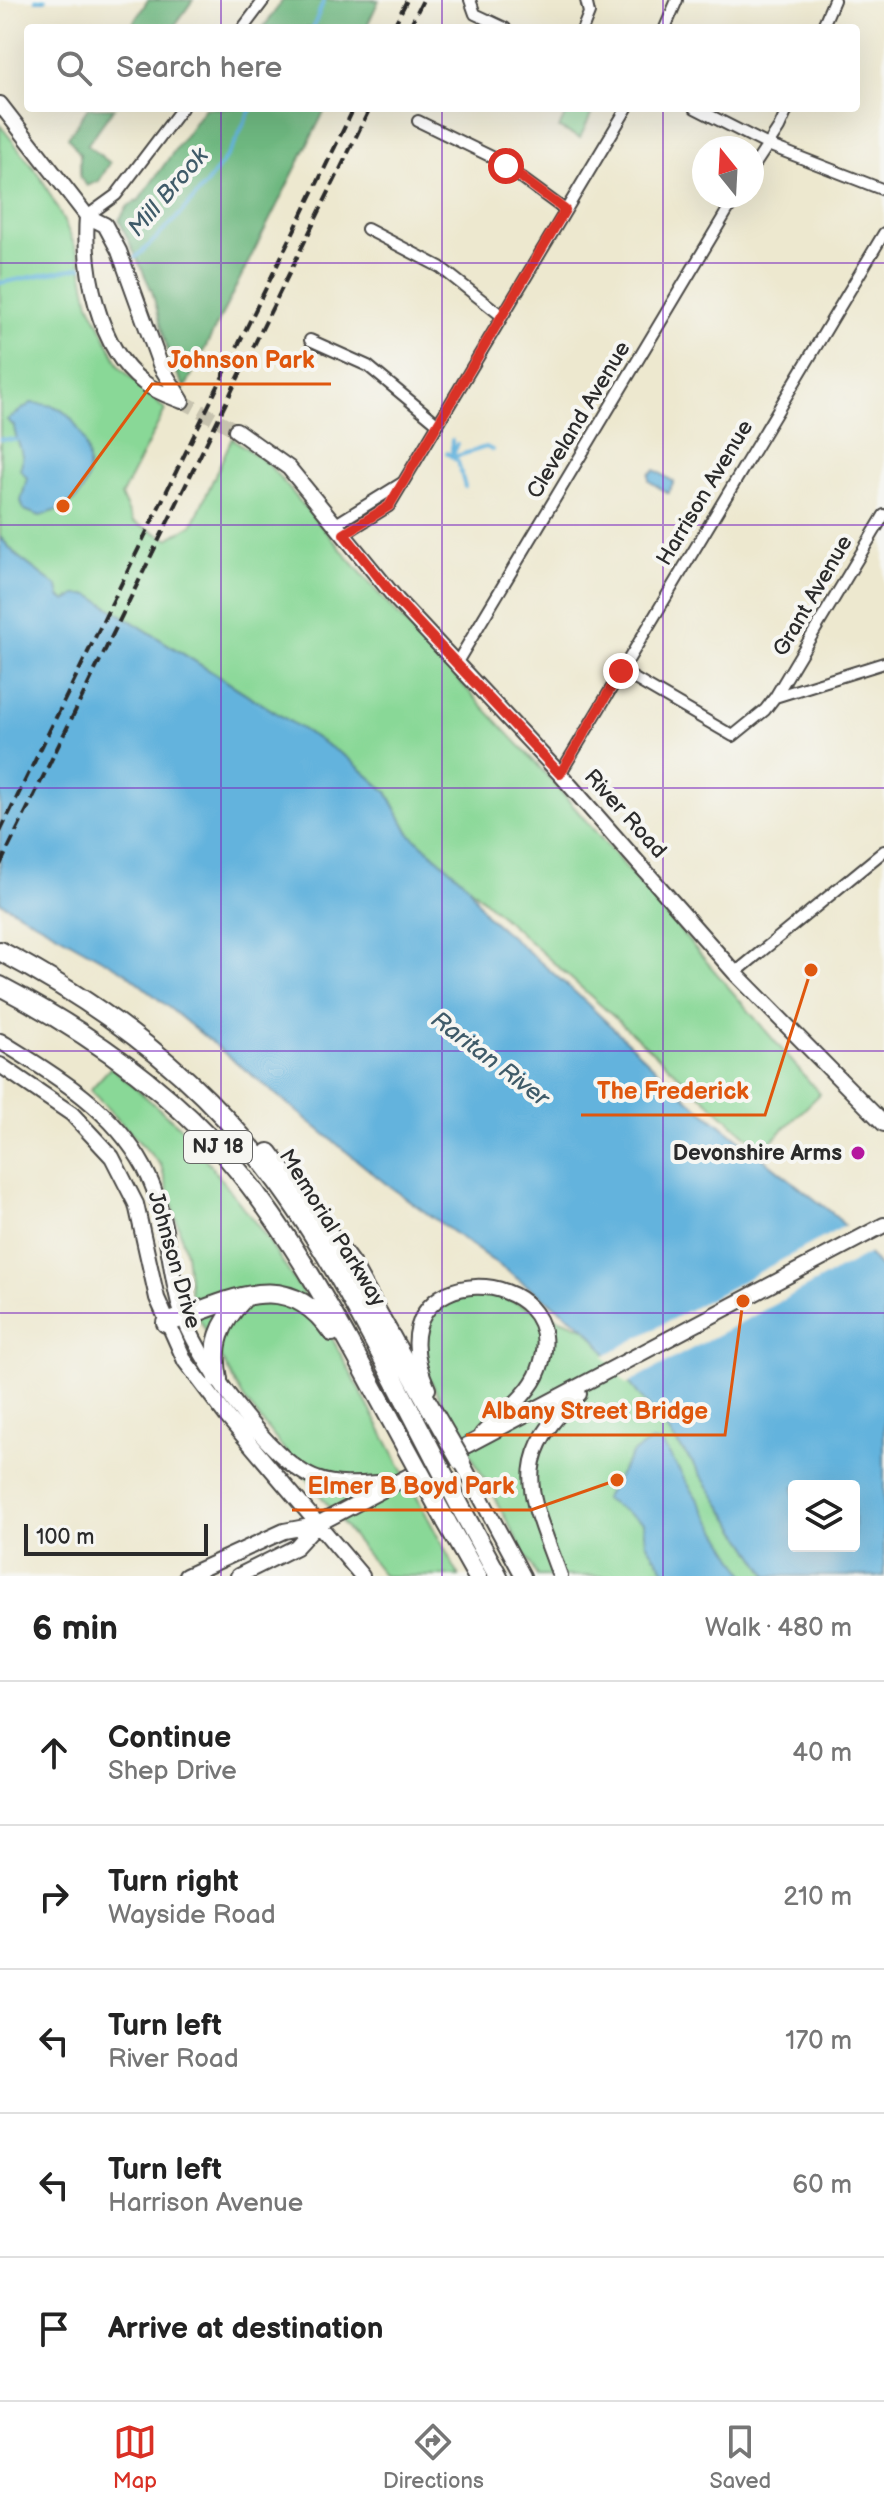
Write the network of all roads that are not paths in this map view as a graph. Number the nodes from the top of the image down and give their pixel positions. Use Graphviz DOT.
graph roads {
  1 [pos="264,0"];
  2 [pos="470,0"];
  3 [pos="586,0"];
  4 [pos="677,0"];
  5 [pos="834,0"];
  6 [pos="246,24"];
  7 [pos="496,24"];
  8 [pos="585,24"];
  9 [pos="667,24"];
  10 [pos="824,24"];
  11 [pos="0,104"];
  12 [pos="179,112"];
  13 [pos="625,112"];
  14 [pos="703,112"];
  15 [pos="786,112"];
  16 [pos="418,121"];
  17 [pos="768,145"];
  18 [pos="764,151"];
  19 [pos="884,190"];
  20 [pos="729,208"];
  21 [pos="565,210"];
  22 [pos="87,216"];
  23 [pos="367,229"];
  24 [pos="884,233"];
  25 [pos="502,316"];
  26 [pos="310,340"];
  27 [pos="438,424"];
  28 [pos="236,430"];
  29 [pos="884,515"];
  30 [pos="340,529"];
  31 [pos="884,663"];
  32 [pos="456,664"];
  33 [pos="621,671"];
  34 [pos="775,697"];
  35 [pos="560,774"];
  36 [pos="884,851"];
  37 [pos="0,951"];
  38 [pos="735,973"];
  39 [pos="0,986"];
  40 [pos="0,1041"];
  41 [pos="0,1065"];
  42 [pos="884,1124"];
  43 [pos="884,1225"];
  44 [pos="244,1298"];
  45 [pos="175,1320"];
  46 [pos="366,1375"];
  47 [pos="218,1379"];
  48 [pos="592,1382"];
  49 [pos="422,1402"];
  50 [pos="464,1454"];
  51 [pos="399,1482"];
  52 [pos="316,1525"];
  53 [pos="186,1576"];
  54 [pos="238,1576"];
  55 [pos="362,1576"];
  56 [pos="477,1576"];
  57 [pos="498,1576"];
  58 [pos="523,1576"];
  59 [pos="560,1576"];
  1 -- 6 [label="street"];
  2 -- 7 [label="street"];
  3 -- 8 [label="street"];
  4 -- 9 [label="street"];
  5 -- 10 [label="street"];
  11 -- 22 [label="street"];
  12 -- 22 [label="street"];
  13 -- 21 [label="street"];
  14 -- 17 [label="street"];
  15 -- 17 [label="street"];
  16 -- 21 [label="street"];
  17 -- 18 [label="street"];
  17 -- 19 [label="street"];
  20 -- 32 [label="street, Cleveland Avenue"];
  21 -- 25 [label="street"];
  22 -- 22 [label="street"];
  23 -- 25 [label="street"];
  24 -- 33 [label="street, Harrison Avenue"];
  25 -- 27 [label="street"];
  26 -- 27 [label="street"];
  27 -- 30 [label="street"];
  28 -- 30 [label="street, River Road"];
  29 -- 34 [label="street, Grant Avenue"];
  30 -- 32 [label="street, River Road"];
  31 -- 34 [label="street"];
  32 -- 35 [label="street, River Road"];
  33 -- 34 [label="street"];
  33 -- 35 [label="street, Harrison Avenue"];
  35 -- 38 [label="street, River Road"];
  36 -- 38 [label="street"];
  37 -- 49 [label="highway, Memorial Parkway / NJ 18"];
  38 -- 42 [label="street, River Road"];
  39 -- 46 [label="highway, Memorial Parkway / NJ 18"];
  40 -- 45 [label="street, Johnson Drive"];
  41 -- 45 [label="street, Johnson Drive"];
  43 -- 48 [label="street"];
  44 -- 45 [label="highway"];
  44 -- 46 [label="highway"];
  44 -- 47 [label="highway"];
  45 -- 47 [label="street, Johnson Drive"];
  45 -- 52 [label="street, Johnson Drive"];
  46 -- 56 [label="highway, Memorial Parkway / NJ 18, bridge"];
  47 -- 51 [label="street, Johnson Drive"];
  48 -- 50 [label="street"];
  48 -- 59 [label="street"];
  49 -- 50 [label="highway, bridge"];
  49 -- 50 [label="street"];
  49 -- 57 [label="highway, Memorial Parkway / NJ 18, bridge"];
  50 -- 51 [label="street"];
  50 -- 58 [label="street"];
  51 -- 52 [label="street"];
  52 -- 53 [label="street"];
  52 -- 54 [label="street"];
  52 -- 55 [label="street, Johnson Drive"];
}
